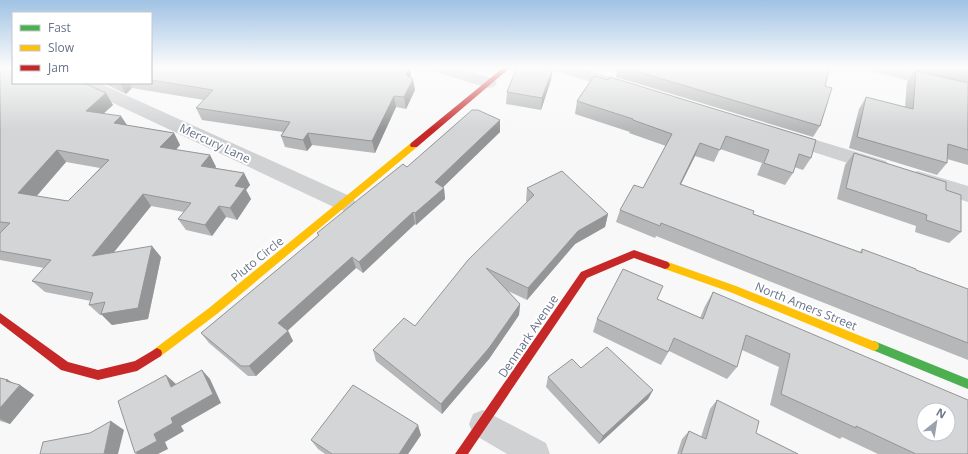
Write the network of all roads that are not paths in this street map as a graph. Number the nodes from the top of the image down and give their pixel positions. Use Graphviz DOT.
graph roads {
  1 [pos="96,88"];
  2 [pos="482,88"];
  3 [pos="630,88"];
  4 [pos="957,88"];
  5 [pos="636,90"];
  6 [pos="968,91"];
  7 [pos="772,133"];
  8 [pos="968,194"];
  9 [pos="345,203"];
  10 [pos="634,254"];
  11 [pos="0,318"];
  12 [pos="968,384"];
  13 [pos="483,424"];
  14 [pos="461,454"];
  15 [pos="534,454"];
  1 -- 9 [label="street, Mercury Lane"];
  2 -- 9 [label="street, Pluto Circle"];
  3 -- 5 [label="street"];
  4 -- 6 [label="street"];
  7 -- 8 [label="street"];
  9 -- 11 [label="street, Pluto Circle"];
  10 -- 12 [label="street, North Amers Street"];
  10 -- 13 [label="street, Denmark Avenue"];
  13 -- 14 [label="street, Denmark Avenue"];
  13 -- 15 [label="street"];
}
